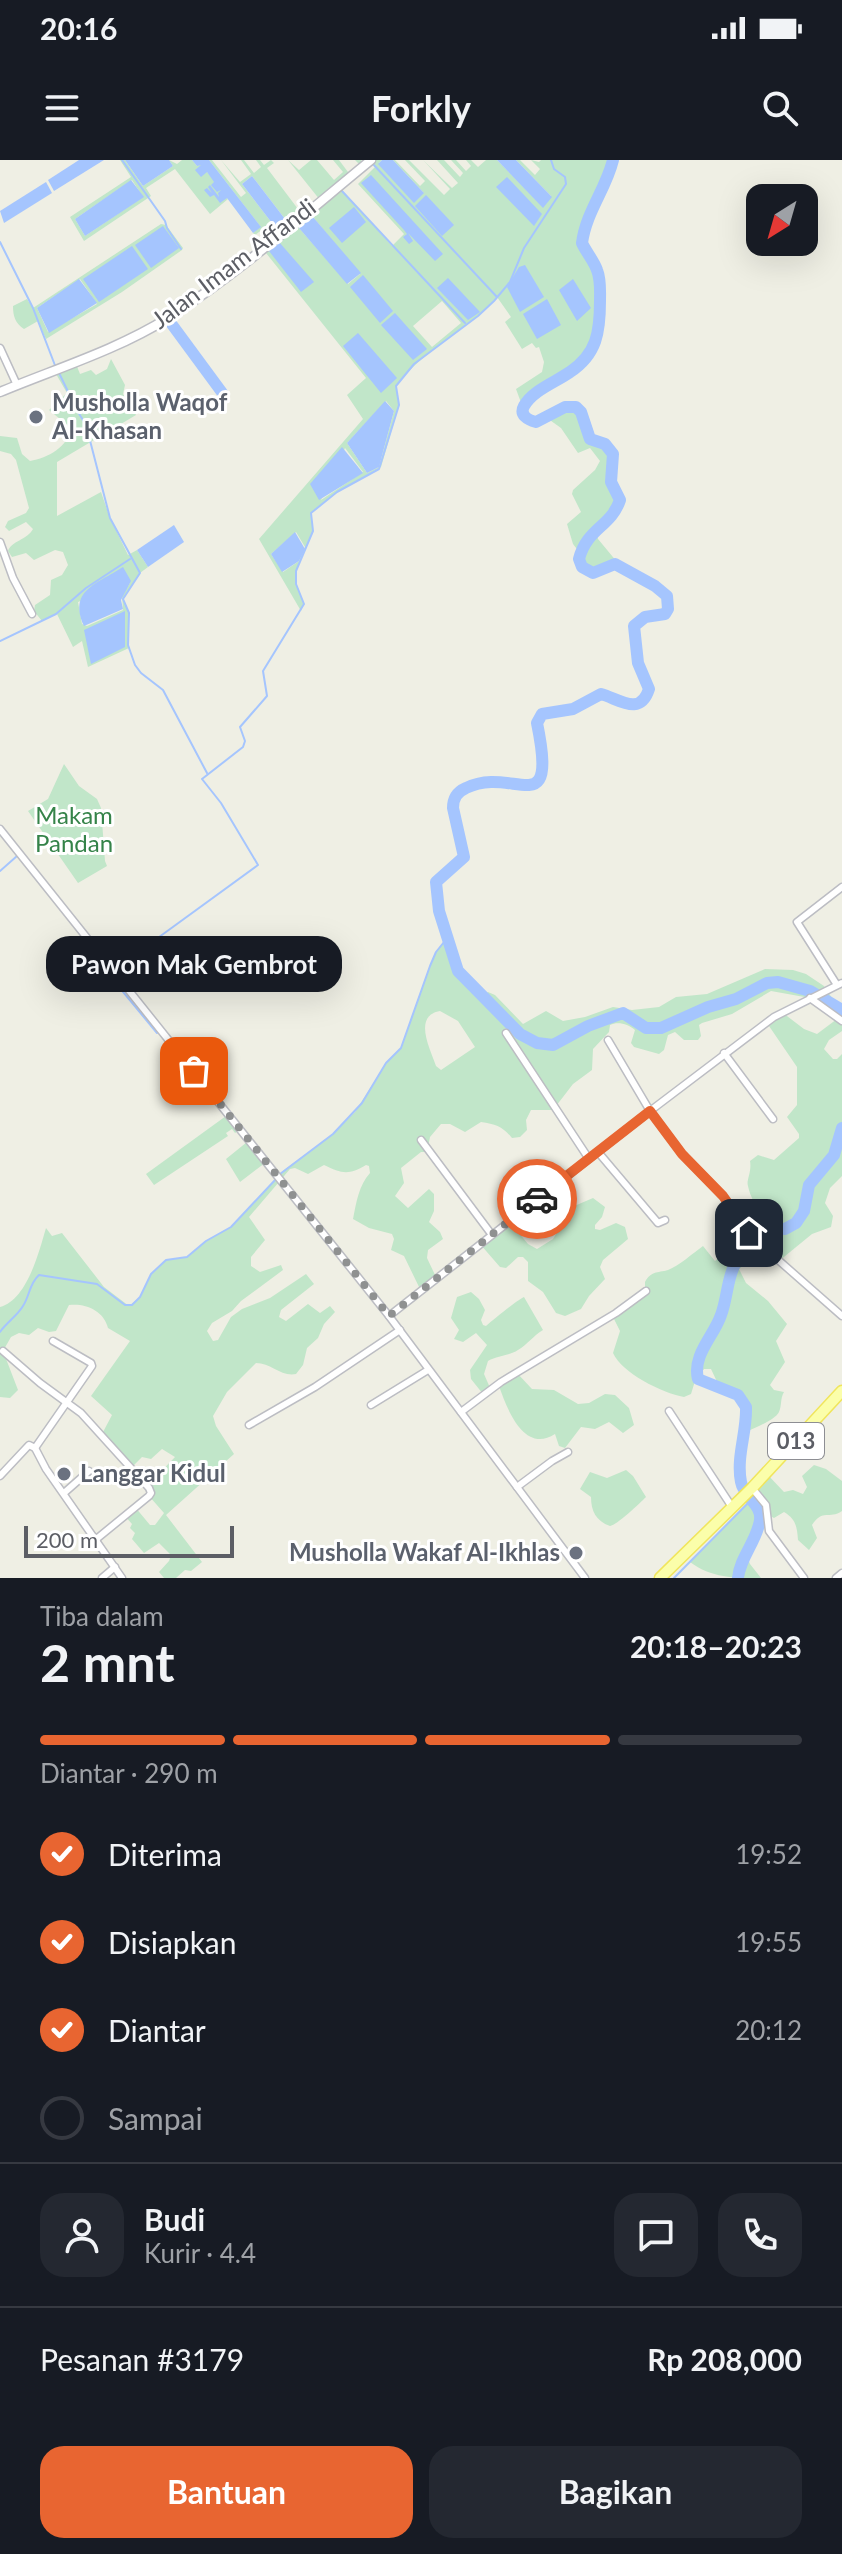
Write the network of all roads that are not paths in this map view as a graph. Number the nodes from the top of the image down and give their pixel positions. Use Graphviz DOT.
graph roads {
  1 [pos="371,160"];
  2 [pos="0,348"];
  3 [pos="17,385"];
  4 [pos="0,392"];
  5 [pos="0,542"];
  6 [pos="32,614"];
  7 [pos="0,829"];
  8 [pos="842,887"];
  9 [pos="839,984"];
  10 [pos="812,997"];
  11 [pos="842,1021"];
  12 [pos="506,1033"];
  13 [pos="608,1040"];
  14 [pos="724,1053"];
  15 [pos="650,1111"];
  16 [pos="773,1119"];
  17 [pos="421,1140"];
  18 [pos="598,1152"];
  19 [pos="589,1159"];
  20 [pos="665,1220"];
  21 [pos="492,1235"];
  22 [pos="646,1291"];
  23 [pos="389,1316"];
  24 [pos="842,1316"];
  25 [pos="400,1330"];
  26 [pos="53,1341"];
  27 [pos="3,1351"];
  28 [pos="428,1370"];
  29 [pos="841,1396"];
  30 [pos="66,1403"];
  31 [pos="371,1405"];
  32 [pos="669,1411"];
  33 [pos="461,1412"];
  34 [pos="249,1425"];
  35 [pos="35,1448"];
  36 [pos="568,1452"];
  37 [pos="89,1471"];
  38 [pos="0,1476"];
  39 [pos="517,1487"];
  40 [pos="747,1492"];
  41 [pos="64,1493"];
  42 [pos="732,1507"];
  43 [pos="94,1541"];
  44 [pos="115,1567"];
  45 [pos="842,1573"];
  46 [pos="102,1578"];
  47 [pos="122,1578"];
  48 [pos="585,1578"];
  49 [pos="660,1578"];
  50 [pos="804,1578"];
  51 [pos="836,1578"];
  1 -- 3 [label="street, Jalan Imam Affandi"];
  2 -- 3 [label="street"];
  3 -- 4 [label="street, Jalan Imam Affandi"];
  5 -- 6 [label="street"];
  7 -- 23 [label="street"];
  8 -- 9 [label="street"];
  9 -- 10 [label="street"];
  10 -- 11 [label="street"];
  10 -- 14 [label="street"];
  12 -- 19 [label="street"];
  13 -- 15 [label="street"];
  14 -- 15 [label="street"];
  14 -- 16 [label="street"];
  15 -- 18 [label="street"];
  15 -- 24 [label="street"];
  17 -- 21 [label="street"];
  18 -- 19 [label="street"];
  18 -- 20 [label="street"];
  19 -- 21 [label="street"];
  21 -- 23 [label="street"];
  22 -- 33 [label="street"];
  23 -- 25 [label="street"];
  25 -- 28 [label="street"];
  25 -- 34 [label="street"];
  26 -- 30 [label="street"];
  27 -- 30 [label="street"];
  28 -- 31 [label="street"];
  28 -- 33 [label="street"];
  29 -- 40 [label="main road, 013"];
  30 -- 35 [label="street"];
  30 -- 43 [label="street"];
  32 -- 42 [label="street"];
  33 -- 39 [label="street"];
  35 -- 38 [label="street"];
  35 -- 41 [label="street"];
  36 -- 39 [label="street"];
  37 -- 41 [label="street"];
  39 -- 48 [label="street"];
  40 -- 42 [label="main road, 013"];
  40 -- 50 [label="street"];
  41 -- 43 [label="street"];
  42 -- 49 [label="main road, 013"];
  43 -- 44 [label="street"];
  44 -- 46 [label="street"];
  44 -- 47 [label="street"];
  45 -- 51 [label="street"];
}
